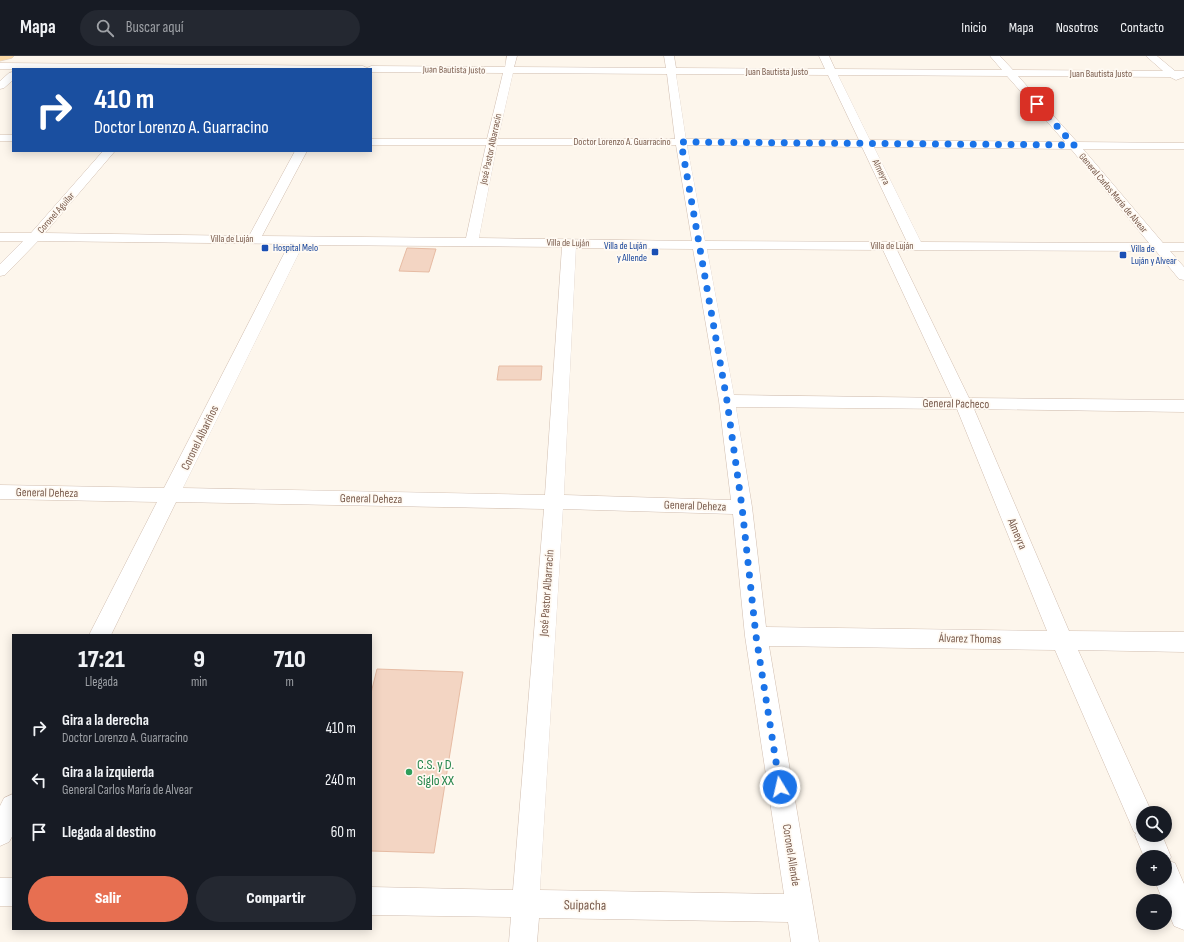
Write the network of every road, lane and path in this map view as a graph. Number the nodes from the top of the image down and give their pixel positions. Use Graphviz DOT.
graph roads {
  1 [pos="8,56"];
  2 [pos="196,56"];
  3 [pos="354,56"];
  4 [pos="512,56"];
  5 [pos="824,56"];
  6 [pos="995,56"];
  7 [pos="1151,56"];
  8 [pos="0,58"];
  9 [pos="670,64"];
  10 [pos="0,66"];
  11 [pos="22,68"];
  12 [pos="185,68"];
  13 [pos="348,68"];
  14 [pos="372,69"];
  15 [pos="509,71"];
  16 [pos="832,72"];
  17 [pos="1010,73"];
  18 [pos="1173,74"];
  19 [pos="1184,74"];
  20 [pos="12,76"];
  21 [pos="1184,83"];
  22 [pos="0,86"];
  23 [pos="0,138"];
  24 [pos="12,138"];
  25 [pos="372,142"];
  26 [pos="492,142"];
  27 [pos="681,142"];
  28 [pos="867,143"];
  29 [pos="1074,145"];
  30 [pos="1184,146"];
  31 [pos="108,152"];
  32 [pos="300,152"];
  33 [pos="0,237"];
  34 [pos="34,238"];
  35 [pos="254,239"];
  36 [pos="298,240"];
  37 [pos="472,241"];
  38 [pos="570,243"];
  39 [pos="700,245"];
  40 [pos="888,246"];
  41 [pos="916,246"];
  42 [pos="1158,246"];
  43 [pos="1184,247"];
  44 [pos="0,272"];
  45 [pos="1184,276"];
  46 [pos="727,401"];
  47 [pos="962,404"];
  48 [pos="1184,406"];
  49 [pos="0,492"];
  50 [pos="171,495"];
  51 [pos="554,502"];
  52 [pos="742,507"];
  53 [pos="101,634"];
  54 [pos="756,636"];
  55 [pos="1062,640"];
  56 [pos="1184,642"];
  57 [pos="1136,807"];
  58 [pos="12,810"];
  59 [pos="0,833"];
  60 [pos="1171,886"];
  61 [pos="0,892"];
  62 [pos="12,892"];
  63 [pos="372,901"];
  64 [pos="525,905"];
  65 [pos="799,908"];
  66 [pos="1184,916"];
  67 [pos="523,942"];
  68 [pos="805,942"];
  1 -- 8 [label="main road"];
  2 -- 12 [label="street"];
  3 -- 13 [label="street"];
  4 -- 15 [label="street, José Pastor Albarracín"];
  5 -- 16 [label="street, Almeyra"];
  6 -- 17 [label="street, General Carlos María de Alvear"];
  7 -- 18 [label="street"];
  9 -- 15 [label="street, Juan Bautista Justo"];
  9 -- 16 [label="street, Juan Bautista Justo"];
  9 -- 27 [label="street, Coronel Allende"];
  10 -- 11 [label="street"];
  14 -- 15 [label="street, Juan Bautista Justo"];
  15 -- 26 [label="street, José Pastor Albarracín"];
  16 -- 17 [label="street, Juan Bautista Justo"];
  16 -- 28 [label="street, Almeyra"];
  17 -- 18 [label="street, Juan Bautista Justo"];
  17 -- 29 [label="street, General Carlos María de Alvear"];
  18 -- 19 [label="street, Juan Bautista Justo"];
  18 -- 21 [label="street"];
  20 -- 22 [label="street"];
  23 -- 24 [label="street"];
  25 -- 26 [label="street, Doctor Lorenzo A. Guarracino"];
  26 -- 27 [label="street, Doctor Lorenzo A. Guarracino"];
  26 -- 37 [label="street, José Pastor Albarracín"];
  27 -- 28 [label="street, Doctor Lorenzo A. Guarracino"];
  27 -- 39 [label="street, Coronel Allende"];
  28 -- 29 [label="street, Doctor Lorenzo A. Guarracino"];
  28 -- 41 [label="street, Almeyra"];
  29 -- 30 [label="street, Doctor Lorenzo A. Guarracino"];
  29 -- 42 [label="street, General Carlos María de Alvear"];
  31 -- 34 [label="street, Coronel Aguilar"];
  32 -- 35 [label="street"];
  33 -- 34 [label="street, Villa de Luján"];
  34 -- 35 [label="street, Villa de Luján"];
  34 -- 44 [label="street, Coronel Aguilar"];
  35 -- 36 [label="street, Villa de Luján"];
  36 -- 37 [label="street, Villa de Luján"];
  36 -- 50 [label="street, Coronel Albariños"];
  37 -- 38 [label="street, Villa de Luján"];
  38 -- 39 [label="street, Villa de Luján"];
  38 -- 51 [label="street, José Pastor Albarracín"];
  39 -- 40 [label="street, Villa de Luján"];
  39 -- 46 [label="street, Coronel Allende"];
  40 -- 41 [label="street, Villa de Luján"];
  40 -- 47 [label="street, Almeyra"];
  41 -- 42 [label="street, Villa de Luján"];
  42 -- 43 [label="street, Villa de Luján"];
  42 -- 45 [label="street, General Carlos María de Alvear"];
  46 -- 47 [label="street, General Pacheco"];
  46 -- 52 [label="street, Coronel Allende"];
  47 -- 48 [label="street, General Pacheco"];
  47 -- 55 [label="street, Almeyra"];
  49 -- 50 [label="street, General Deheza"];
  50 -- 51 [label="street, General Deheza"];
  50 -- 53 [label="street, Coronel Albariños"];
  51 -- 52 [label="street, General Deheza"];
  51 -- 64 [label="street, José Pastor Albarracín"];
  52 -- 54 [label="street, Coronel Allende"];
  54 -- 55 [label="street, Álvarez Thomas"];
  54 -- 65 [label="street, Coronel Allende"];
  55 -- 56 [label="street, Álvarez Thomas"];
  55 -- 57 [label="street, Almeyra"];
  58 -- 59 [label="street"];
  60 -- 66 [label="street"];
  61 -- 62 [label="street"];
  63 -- 64 [label="street, Suipacha"];
  64 -- 65 [label="street, Suipacha"];
  64 -- 67 [label="street, José Pastor Albarracín"];
  65 -- 68 [label="street, Coronel Allende"];
}
